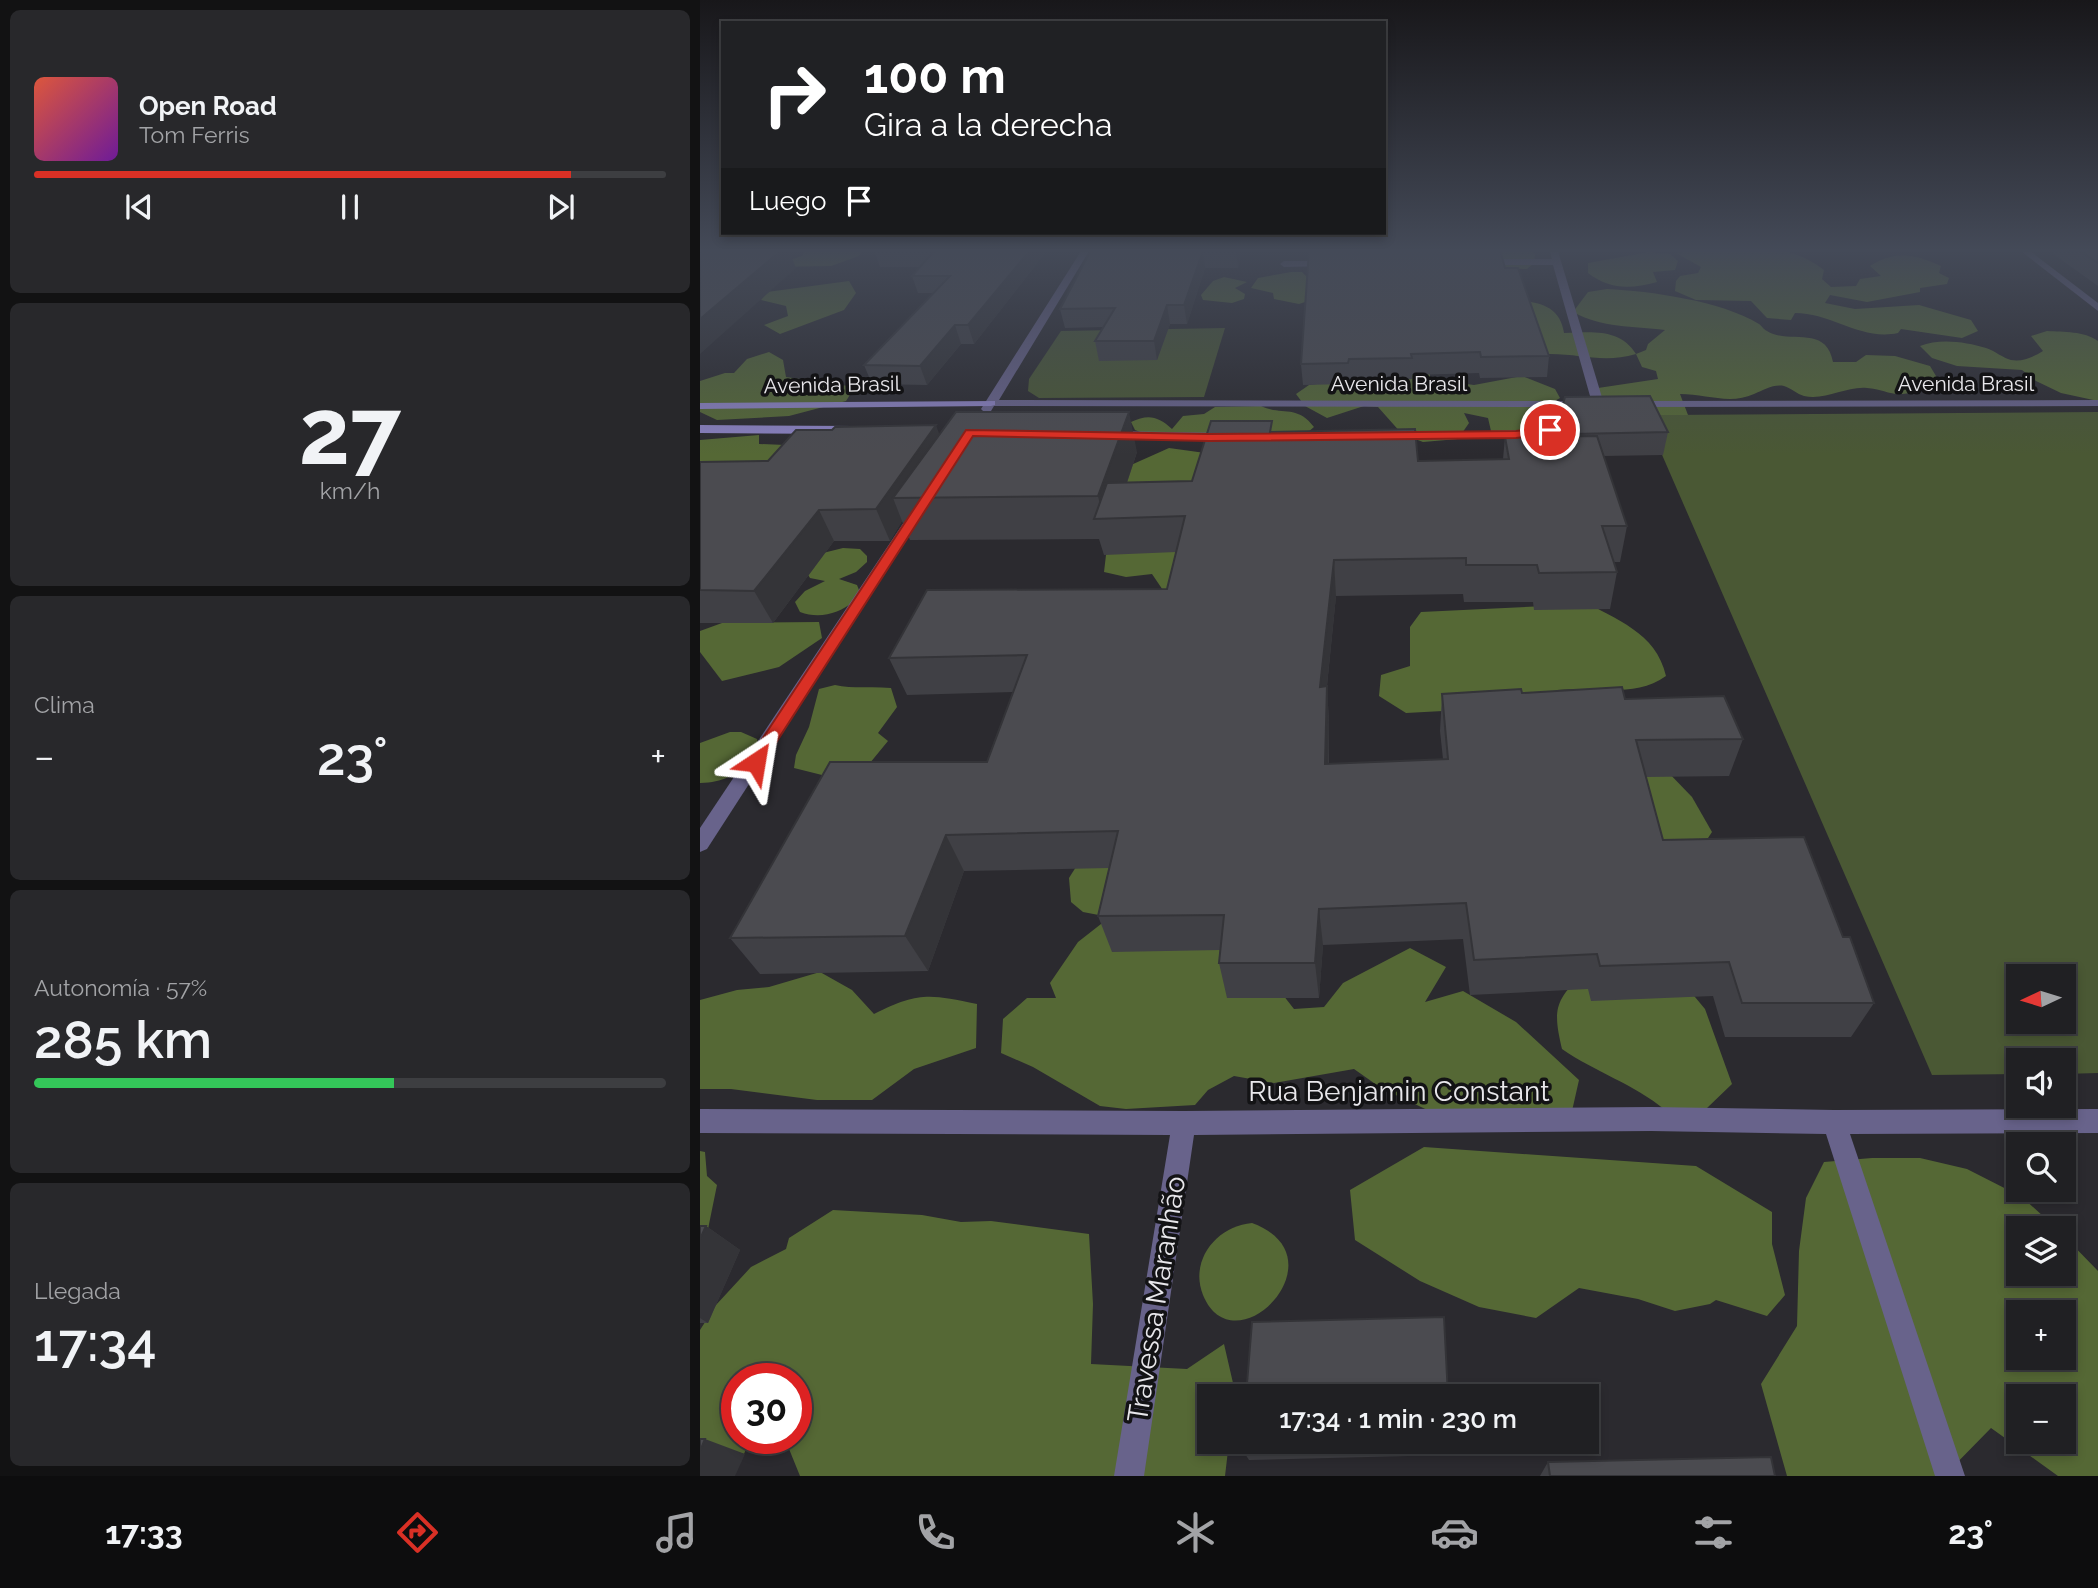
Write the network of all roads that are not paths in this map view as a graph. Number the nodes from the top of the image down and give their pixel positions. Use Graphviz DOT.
graph roads {
  1 [pos="1044,317"];
  2 [pos="1573,317"];
  3 [pos="991,403"];
  4 [pos="2098,403"];
  5 [pos="1558,404"];
  6 [pos="1598,404"];
  7 [pos="700,406"];
  8 [pos="977,422"];
  9 [pos="700,429"];
  10 [pos="866,430"];
  11 [pos="1089,435"];
  12 [pos="1384,436"];
  13 [pos="1236,437"];
  14 [pos="926,499"];
  15 [pos="700,844"];
  16 [pos="700,1121"];
  17 [pos="2098,1121"];
  18 [pos="1834,1122"];
  19 [pos="1184,1123"];
  20 [pos="1129,1476"];
  21 [pos="1950,1476"];
  1 -- 3 [label="street"];
  2 -- 6 [label="street"];
  3 -- 5 [label="street, Avenida Brasil"];
  3 -- 7 [label="street, Avenida Brasil"];
  3 -- 8 [label="street"];
  4 -- 6 [label="street, Avenida Brasil"];
  5 -- 6 [label="street, Avenida Brasil"];
  5 -- 12 [label="street"];
  9 -- 10 [label="street, Avenida Brasil"];
  11 -- 13 [label="street"];
  14 -- 15 [label="street"];
  16 -- 19 [label="street, Rua Benjamin Constant"];
  17 -- 18 [label="street, Rua Benjamin Constant"];
  18 -- 19 [label="street, Rua Benjamin Constant"];
  18 -- 21 [label="street"];
  19 -- 20 [label="street, Travessa Maranhão"];
}
